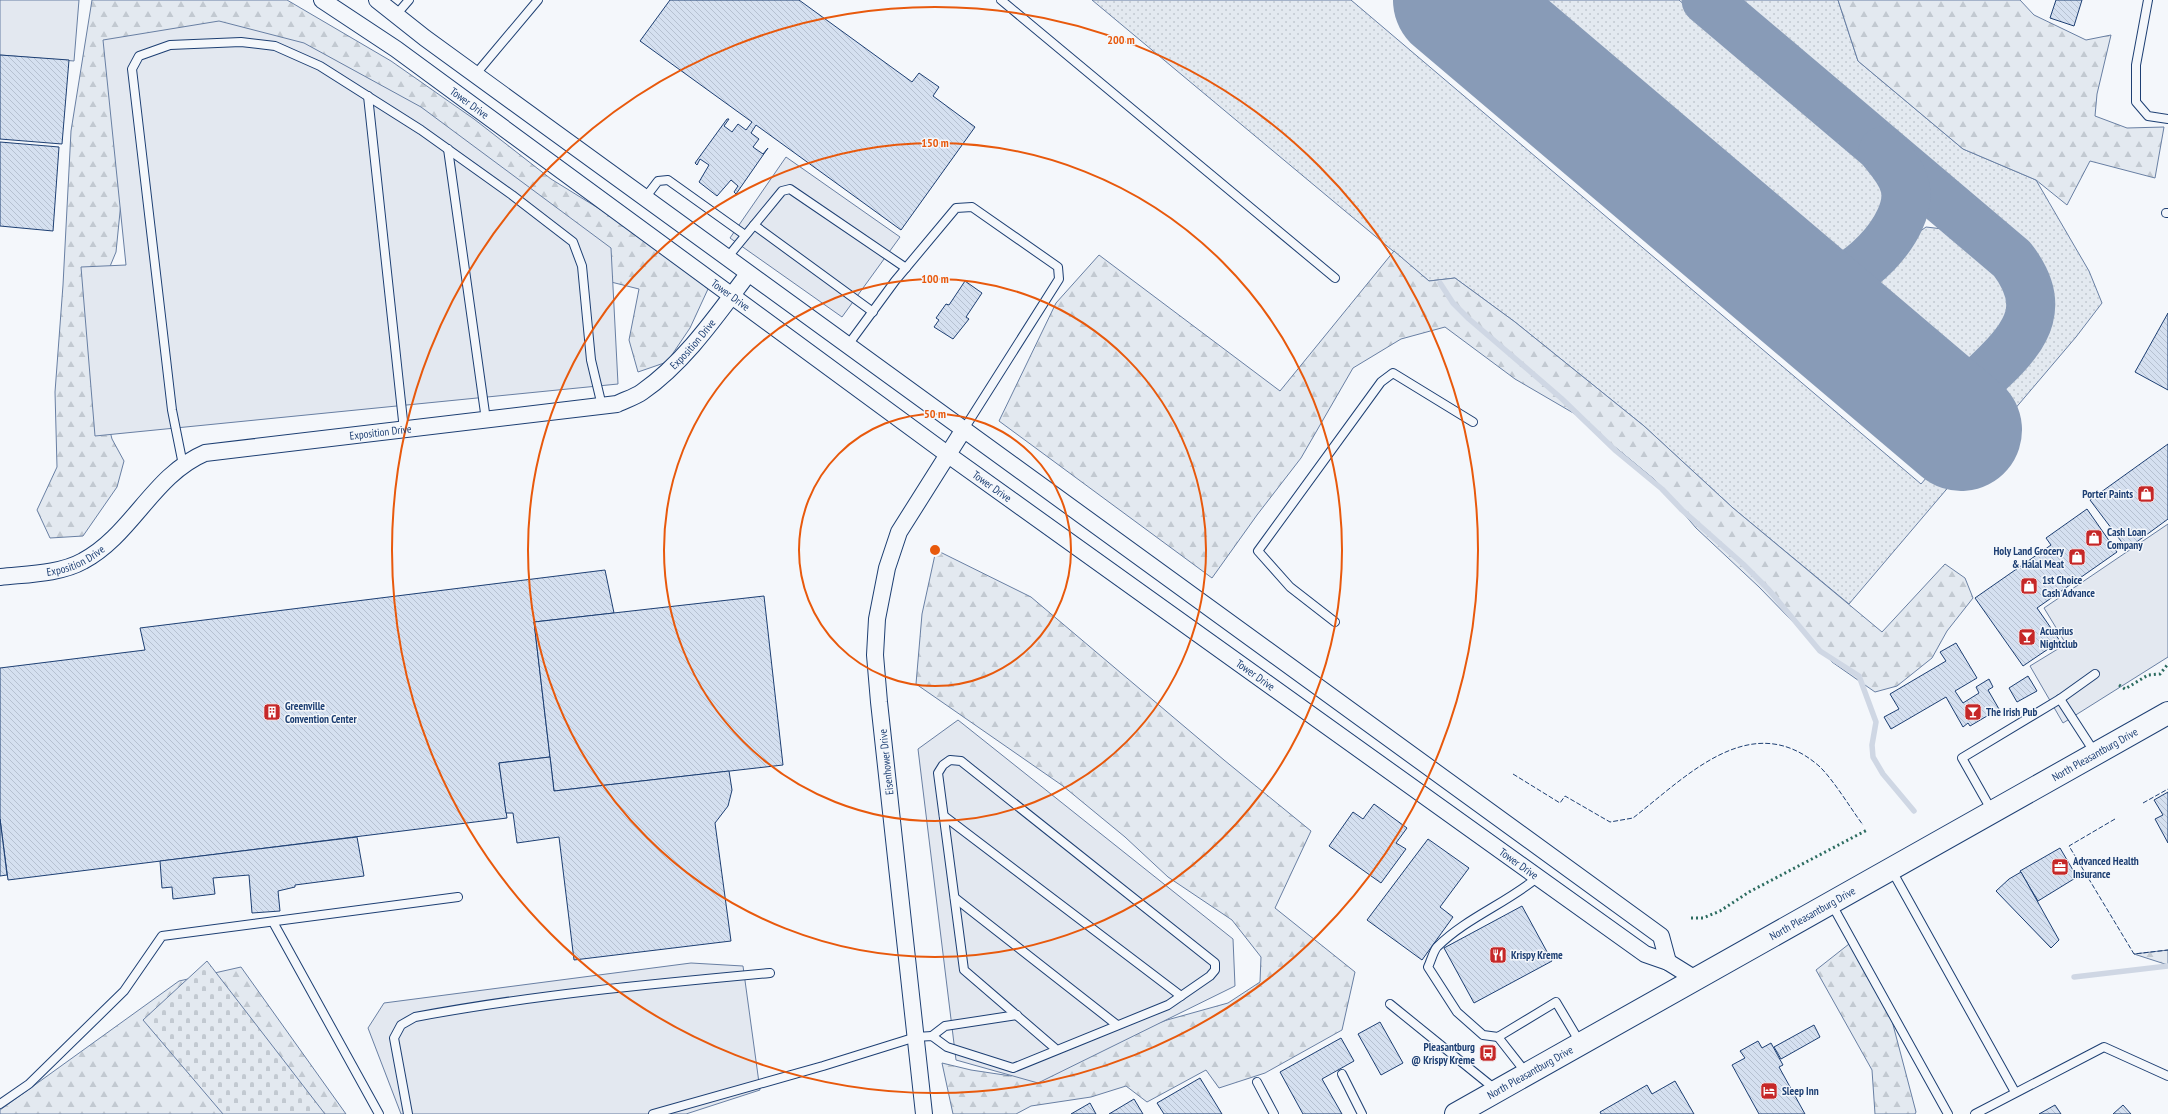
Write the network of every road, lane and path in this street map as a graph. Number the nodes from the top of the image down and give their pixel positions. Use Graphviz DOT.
graph roads {
  1 [pos="322,0"];
  2 [pos="377,0"];
  3 [pos="409,0"];
  4 [pos="538,0"];
  5 [pos="1001,0"];
  6 [pos="2148,0"];
  7 [pos="396,16"];
  8 [pos="475,75"];
  9 [pos="368,96"];
  10 [pos="2168,119"];
  11 [pos="448,149"];
  12 [pos="646,198"];
  13 [pos="754,225"];
  14 [pos="745,235"];
  15 [pos="727,258"];
  16 [pos="906,268"];
  17 [pos="748,274"];
  18 [pos="1335,278"];
  19 [pos="731,296"];
  20 [pos="873,312"];
  21 [pos="848,345"];
  22 [pos="602,406"];
  23 [pos="486,420"];
  24 [pos="1473,422"];
  25 [pos="404,430"];
  26 [pos="964,430"];
  27 [pos="947,454"];
  28 [pos="183,465"];
  29 [pos="0,577"];
  30 [pos="1336,622"];
  31 [pos="2095,674"];
  32 [pos="2060,699"];
  33 [pos="2168,713"];
  34 [pos="2095,753"];
  35 [pos="1992,811"];
  36 [pos="944,816"];
  37 [pos="1891,869"];
  38 [pos="1538,877"];
  39 [pos="458,897"];
  40 [pos="955,898"];
  41 [pos="1831,903"];
  42 [pos="273,922"];
  43 [pos="1668,962"];
  44 [pos="770,973"];
  45 [pos="1696,980"];
  46 [pos="1180,996"];
  47 [pos="1390,1004"];
  48 [pos="1017,1015"];
  49 [pos="1117,1025"];
  50 [pos="932,1036"];
  51 [pos="916,1037"];
  52 [pos="1498,1037"];
  53 [pos="1581,1044"];
  54 [pos="1057,1050"];
  55 [pos="1342,1074"];
  56 [pos="1527,1074"];
  57 [pos="2168,1076"];
  58 [pos="1257,1082"];
  59 [pos="1497,1091"];
  60 [pos="2015,1092"];
  61 [pos="0,1104"];
  62 [pos="379,1114"];
  63 [pos="408,1114"];
  64 [pos="653,1114"];
  65 [pos="924,1114"];
  66 [pos="1274,1114"];
  67 [pos="1362,1114"];
  68 [pos="1456,1114"];
  69 [pos="1948,1114"];
  70 [pos="1975,1114"];
  1 -- 19 [label="street, Tower Drive"];
  2 -- 7 [label="street"];
  3 -- 7 [label="lane"];
  4 -- 8 [label="lane"];
  5 -- 18 [label="lane"];
  6 -- 10 [label="lane"];
  7 -- 8 [label="street"];
  8 -- 12 [label="street"];
  9 -- 11 [label="lane"];
  9 -- 25 [label="lane"];
  9 -- 28 [label="lane"];
  11 -- 22 [label="lane"];
  11 -- 23 [label="lane"];
  12 -- 14 [label="lane"];
  12 -- 15 [label="street"];
  13 -- 14 [label="lane"];
  13 -- 16 [label="lane"];
  13 -- 20 [label="lane"];
  14 -- 15 [label="lane"];
  15 -- 17 [label="street"];
  16 -- 20 [label="lane"];
  16 -- 26 [label="lane"];
  17 -- 19 [label="street, Exposition Drive"];
  17 -- 21 [label="street"];
  19 -- 22 [label="street, Exposition Drive"];
  19 -- 27 [label="street, Tower Drive"];
  20 -- 21 [label="lane"];
  21 -- 26 [label="street"];
  22 -- 23 [label="street, Exposition Drive"];
  23 -- 25 [label="street, Exposition Drive"];
  24 -- 30 [label="lane"];
  25 -- 28 [label="street, Exposition Drive"];
  26 -- 27 [label="street, Eisenhower Drive"];
  26 -- 43 [label="street"];
  27 -- 38 [label="street, Tower Drive"];
  27 -- 51 [label="street, Eisenhower Drive"];
  28 -- 29 [label="street, Exposition Drive"];
  31 -- 32 [label="lane"];
  32 -- 34 [label="lane"];
  32 -- 35 [label="lane"];
  33 -- 34 [label="main road, North Pleasantburg Drive"];
  34 -- 35 [label="main road, North Pleasantburg Drive"];
  35 -- 37 [label="main road, North Pleasantburg Drive"];
  36 -- 40 [label="lane"];
  36 -- 46 [label="lane"];
  36 -- 46 [label="lane"];
  37 -- 41 [label="main road, North Pleasantburg Drive"];
  37 -- 60 [label="lane"];
  38 -- 43 [label="street, Tower Drive"];
  38 -- 52 [label="lane"];
  39 -- 42 [label="lane"];
  40 -- 48 [label="lane"];
  40 -- 49 [label="lane"];
  41 -- 45 [label="main road, North Pleasantburg Drive"];
  41 -- 69 [label="lane"];
  42 -- 61 [label="lane"];
  42 -- 62 [label="lane"];
  43 -- 45 [label="street, Tower Drive"];
  44 -- 63 [label="lane"];
  45 -- 53 [label="main road, North Pleasantburg Drive"];
  46 -- 49 [label="lane"];
  47 -- 59 [label="lane"];
  48 -- 50 [label="lane"];
  48 -- 54 [label="lane"];
  49 -- 54 [label="lane"];
  50 -- 51 [label="lane"];
  50 -- 54 [label="lane"];
  51 -- 64 [label="lane"];
  51 -- 65 [label="street, Eisenhower Drive"];
  52 -- 53 [label="lane"];
  52 -- 56 [label="lane"];
  53 -- 56 [label="main road, North Pleasantburg Drive"];
  55 -- 67 [label="lane"];
  56 -- 59 [label="main road, North Pleasantburg Drive"];
  57 -- 60 [label="lane"];
  58 -- 66 [label="lane"];
  59 -- 68 [label="main road, North Pleasantburg Drive"];
  60 -- 70 [label="lane"];
}
